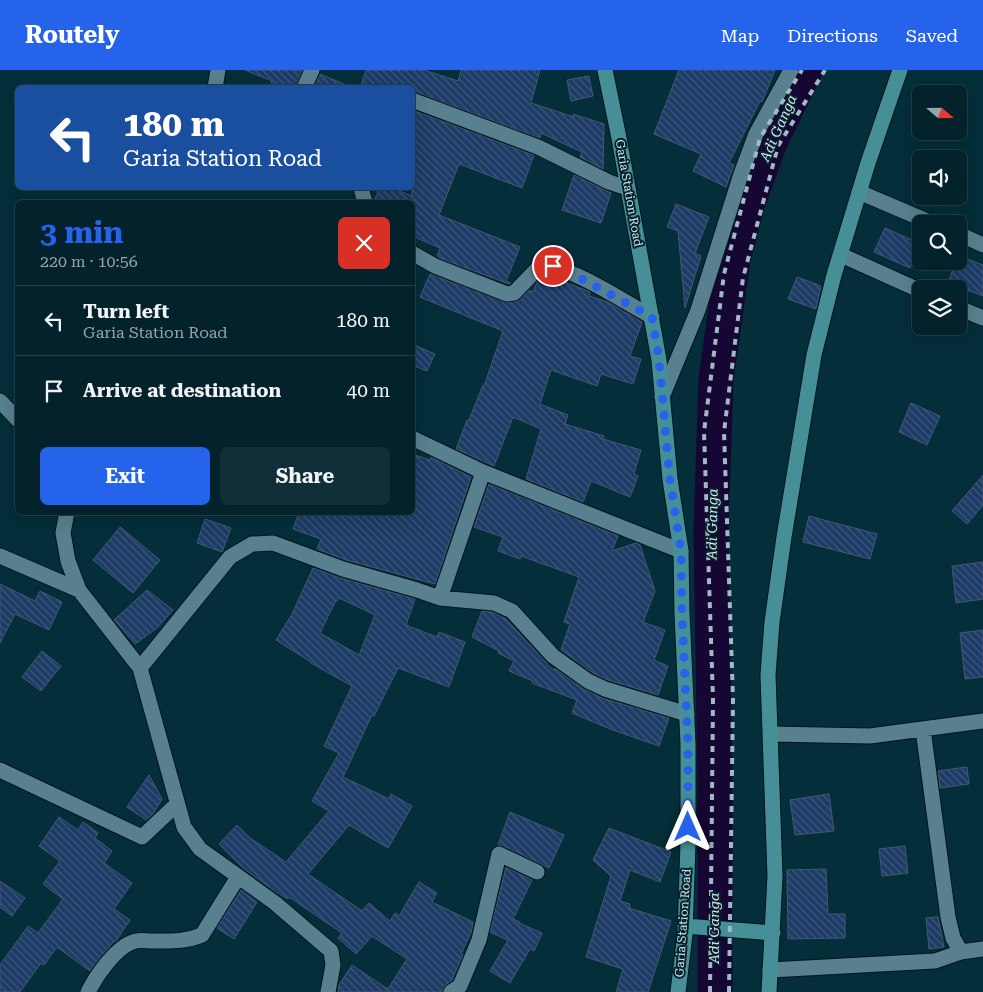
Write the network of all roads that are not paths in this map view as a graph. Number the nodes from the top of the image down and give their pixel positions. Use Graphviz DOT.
graph roads {
  1 [pos="218,70"];
  2 [pos="312,70"];
  3 [pos="605,70"];
  4 [pos="791,70"];
  5 [pos="900,70"];
  6 [pos="216,85"];
  7 [pos="305,85"];
  8 [pos="415,101"];
  9 [pos="627,188"];
  10 [pos="860,192"];
  11 [pos="913,215"];
  12 [pos="967,238"];
  13 [pos="983,245"];
  14 [pos="415,255"];
  15 [pos="840,255"];
  16 [pos="912,287"];
  17 [pos="967,311"];
  18 [pos="652,317"];
  19 [pos="983,318"];
  20 [pos="662,397"];
  21 [pos="0,401"];
  22 [pos="15,417"];
  23 [pos="415,439"];
  24 [pos="483,472"];
  25 [pos="66,515"];
  26 [pos="681,551"];
  27 [pos="0,556"];
  28 [pos="79,590"];
  29 [pos="440,598"];
  30 [pos="140,668"];
  31 [pos="687,714"];
  32 [pos="983,721"];
  33 [pos="923,728"];
  34 [pos="771,734"];
  35 [pos="0,770"];
  36 [pos="177,804"];
  37 [pos="537,872"];
  38 [pos="238,877"];
  39 [pos="685,926"];
  40 [pos="773,933"];
  41 [pos="983,950"];
  42 [pos="961,952"];
  43 [pos="770,970"];
  44 [pos="88,992"];
  45 [pos="328,992"];
  46 [pos="451,992"];
  47 [pos="678,992"];
  48 [pos="769,992"];
  1 -- 6 [label="street"];
  2 -- 7 [label="street"];
  3 -- 9 [label="street, Garia Station Road"];
  4 -- 20 [label="street"];
  5 -- 10 [label="street"];
  8 -- 9 [label="street"];
  9 -- 18 [label="street, Garia Station Road"];
  10 -- 11 [label="street"];
  10 -- 15 [label="street"];
  12 -- 13 [label="street"];
  14 -- 18 [label="street"];
  15 -- 16 [label="street"];
  15 -- 34 [label="street"];
  17 -- 19 [label="street"];
  18 -- 20 [label="street, Garia Station Road"];
  20 -- 26 [label="street, Garia Station Road"];
  21 -- 22 [label="street"];
  23 -- 24 [label="street"];
  24 -- 26 [label="street"];
  24 -- 29 [label="street"];
  25 -- 28 [label="street"];
  26 -- 31 [label="street, Garia Station Road"];
  27 -- 28 [label="street"];
  28 -- 30 [label="street"];
  29 -- 30 [label="street"];
  29 -- 31 [label="street"];
  30 -- 36 [label="street"];
  31 -- 39 [label="street, Garia Station Road"];
  32 -- 33 [label="street"];
  33 -- 34 [label="street"];
  33 -- 42 [label="street"];
  34 -- 40 [label="street"];
  35 -- 36 [label="street"];
  36 -- 38 [label="street"];
  37 -- 46 [label="street"];
  38 -- 44 [label="street"];
  38 -- 45 [label="street"];
  39 -- 40 [label="street"];
  39 -- 47 [label="street, Garia Station Road"];
  40 -- 43 [label="street"];
  41 -- 42 [label="street"];
  42 -- 43 [label="street"];
  43 -- 48 [label="street"];
}
